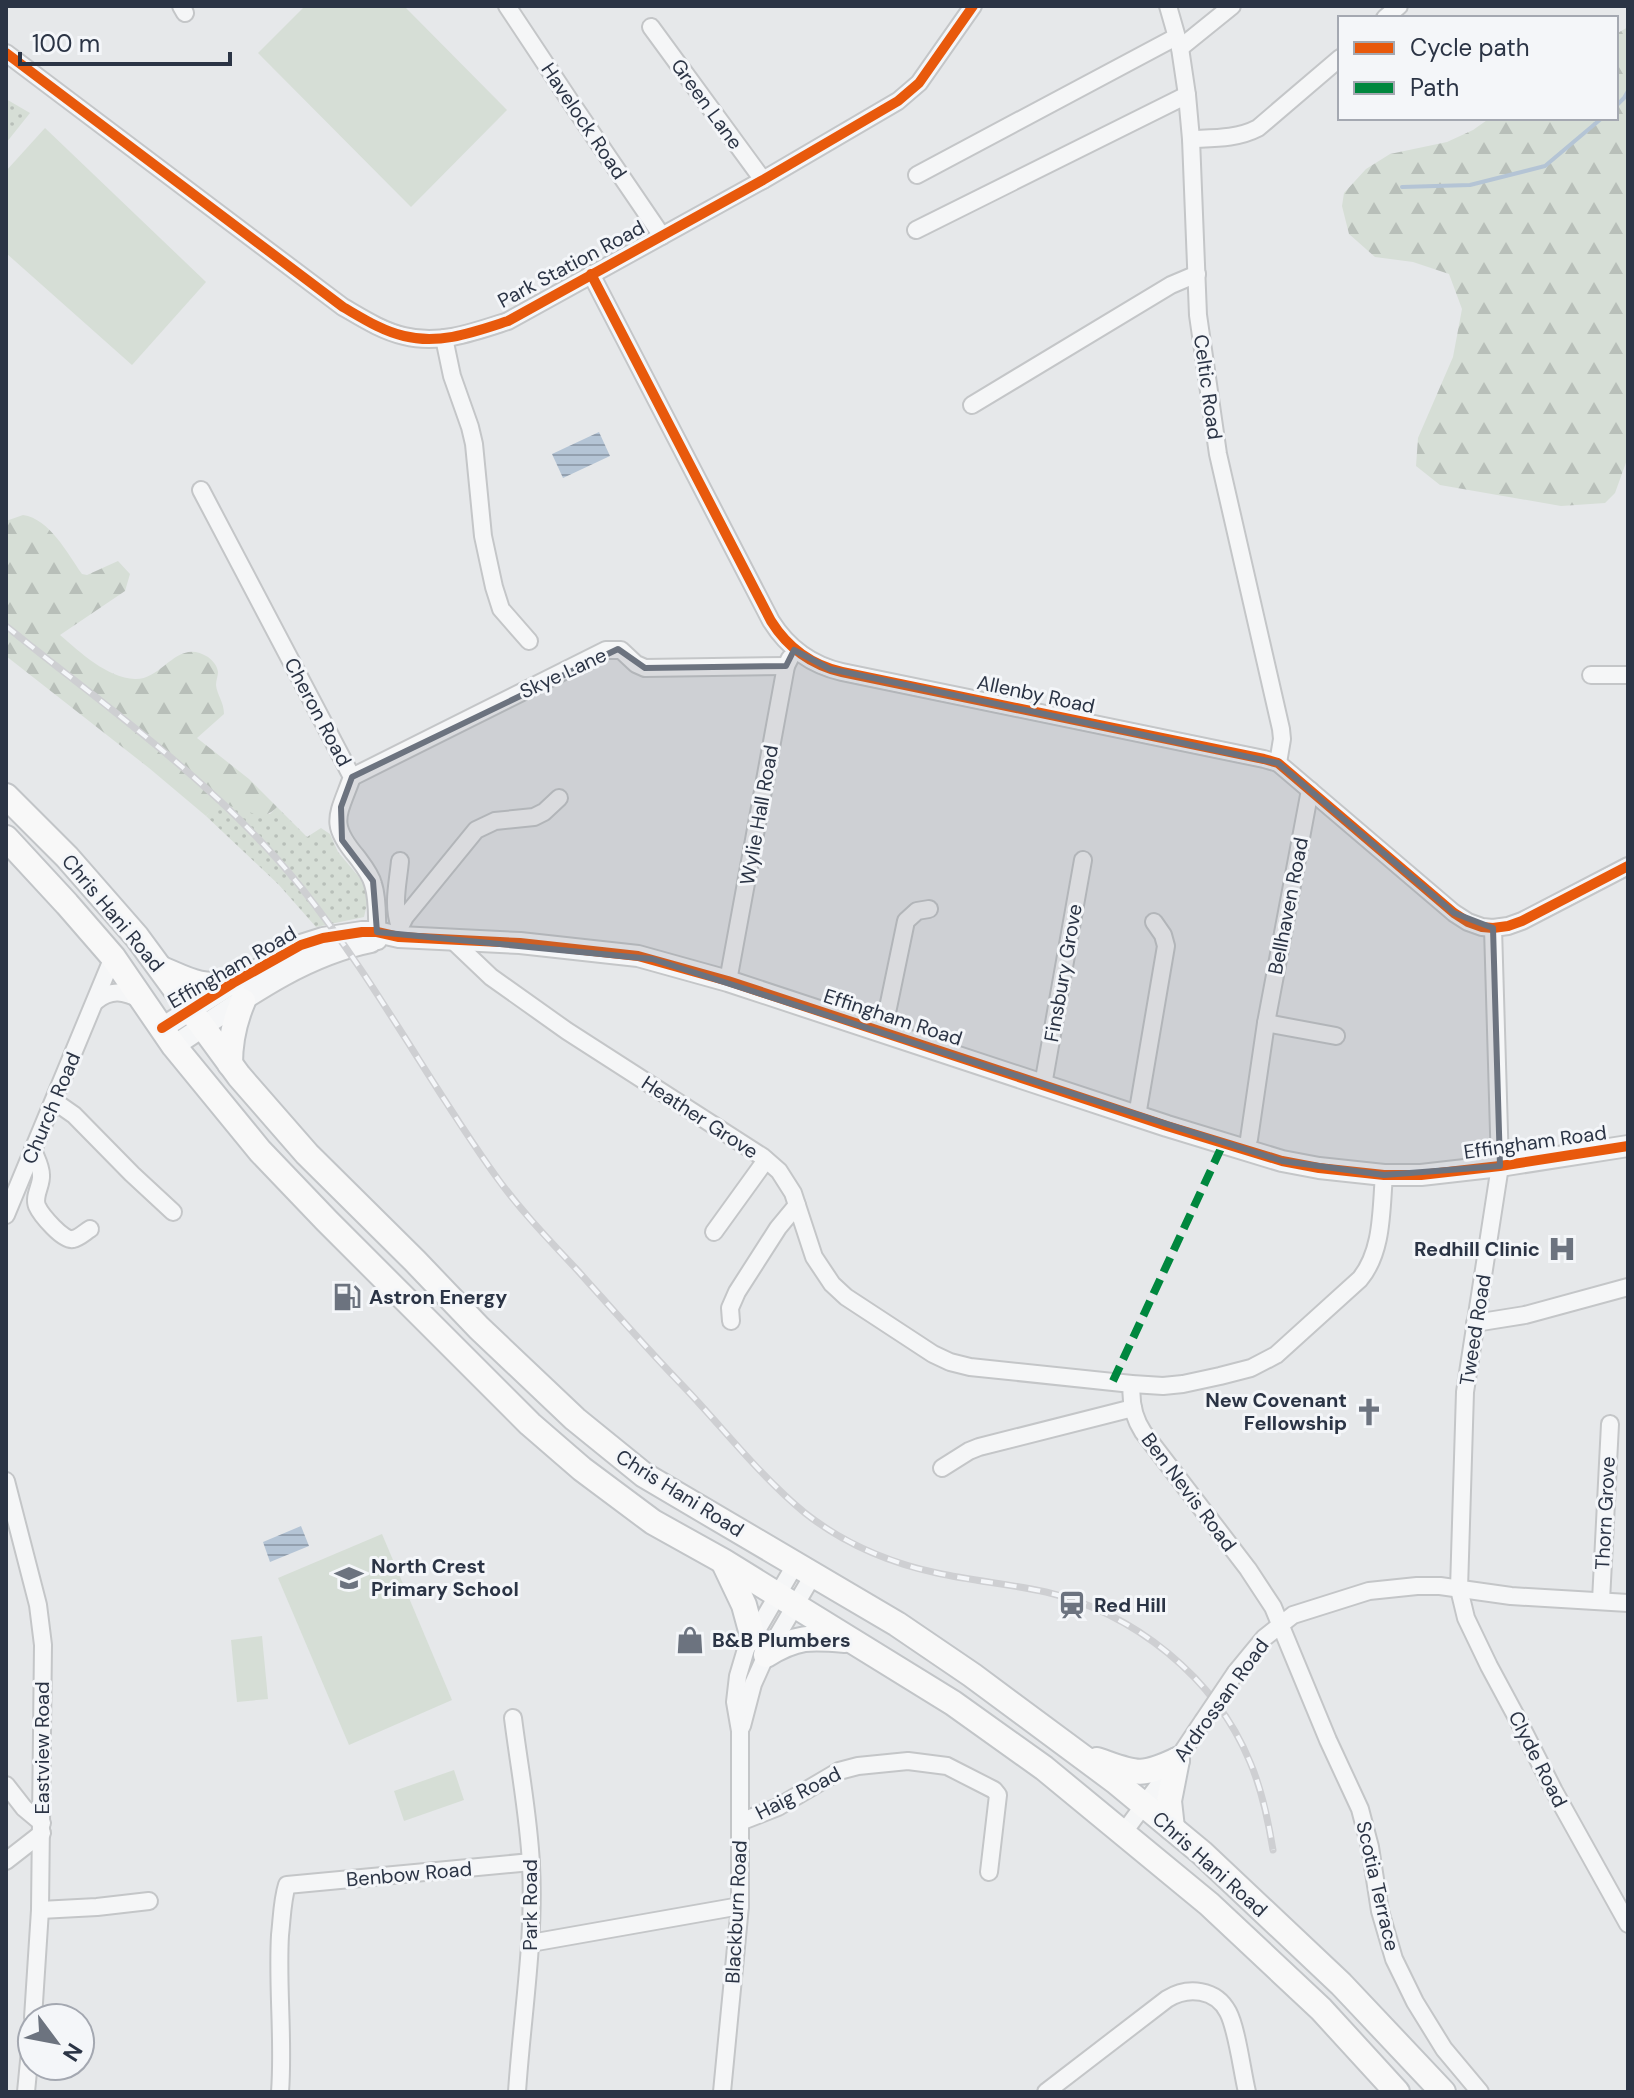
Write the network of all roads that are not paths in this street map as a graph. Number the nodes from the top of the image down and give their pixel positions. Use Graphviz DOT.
graph roads {
  1 [pos="507,6"];
  2 [pos="973,6"];
  3 [pos="1168,6"];
  4 [pos="1232,6"];
  5 [pos="651,27"];
  6 [pos="1178,43"];
  7 [pos="6,53"];
  8 [pos="1338,60"];
  9 [pos="1187,95"];
  10 [pos="1191,139"];
  11 [pos="917,175"];
  12 [pos="763,180"];
  13 [pos="916,230"];
  14 [pos="662,236"];
  15 [pos="591,274"];
  16 [pos="1197,274"];
  17 [pos="444,338"];
  18 [pos="972,405"];
  19 [pos="201,490"];
  20 [pos="529,641"];
  21 [pos="794,650"];
  22 [pos="786,666"];
  23 [pos="1591,675"];
  24 [pos="1628,675"];
  25 [pos="1278,763"];
  26 [pos="352,777"];
  27 [pos="1310,790"];
  28 [pos="6,796"];
  29 [pos="559,798"];
  30 [pos="6,838"];
  31 [pos="1083,860"];
  32 [pos="400,861"];
  33 [pos="1628,866"];
  34 [pos="929,909"];
  35 [pos="1154,922"];
  36 [pos="1493,928"];
  37 [pos="400,932"];
  38 [pos="378,936"];
  39 [pos="450,938"];
  40 [pos="113,957"];
  41 [pos="160,968"];
  42 [pos="728,981"];
  43 [pos="238,992"];
  44 [pos="96,1001"];
  45 [pos="144,1001"];
  46 [pos="196,1019"];
  47 [pos="1266,1023"];
  48 [pos="883,1032"];
  49 [pos="1336,1036"];
  50 [pos="168,1037"];
  51 [pos="230,1064"];
  52 [pos="1043,1085"];
  53 [pos="54,1101"];
  54 [pos="1137,1116"];
  55 [pos="1249,1139"];
  56 [pos="1628,1146"];
  57 [pos="33,1150"];
  58 [pos="766,1160"];
  59 [pos="1500,1166"];
  60 [pos="1384,1175"];
  61 [pos="797,1205"];
  62 [pos="173,1212"];
  63 [pos="6,1215"];
  64 [pos="90,1229"];
  65 [pos="714,1232"];
  66 [pos="1628,1287"];
  67 [pos="731,1321"];
  68 [pos="1475,1323"];
  69 [pos="1132,1384"];
  70 [pos="1133,1408"];
  71 [pos="1610,1424"];
  72 [pos="942,1468"];
  73 [pos="6,1481"];
  74 [pos="723,1561"];
  75 [pos="804,1570"];
  76 [pos="1459,1589"];
  77 [pos="786,1600"];
  78 [pos="1601,1601"];
  79 [pos="1628,1603"];
  80 [pos="1281,1623"];
  81 [pos="851,1640"];
  82 [pos="759,1647"];
  83 [pos="513,1718"];
  84 [pos="1080,1754"];
  85 [pos="1177,1760"];
  86 [pos="6,1785"];
  87 [pos="1144,1805"];
  88 [pos="740,1822"];
  89 [pos="42,1828"];
  90 [pos="1172,1828"];
  91 [pos="1124,1832"];
  92 [pos="6,1861"];
  93 [pos="531,1862"];
  94 [pos="989,1872"];
  95 [pos="149,1901"];
  96 [pos="740,1906"];
  97 [pos="40,1910"];
  98 [pos="1628,1924"];
  99 [pos="531,1943"];
  100 [pos="34,2002"];
  101 [pos="280,2092"];
  102 [pos="517,2092"];
  103 [pos="722,2092"];
  104 [pos="1046,2092"];
  105 [pos="1247,2092"];
  106 [pos="1397,2092"];
  107 [pos="1443,2092"];
  108 [pos="1480,2092"];
  1 -- 14 [label="street, Havelock Road"];
  2 -- 12 [label="street, Park Station Road"];
  3 -- 6 [label="street, Celtic Road"];
  4 -- 6 [label="street"];
  5 -- 12 [label="street, Green Lane"];
  6 -- 9 [label="street, Celtic Road"];
  6 -- 11 [label="street"];
  7 -- 17 [label="street, Park Station Road"];
  8 -- 10 [label="street"];
  9 -- 10 [label="street, Celtic Road"];
  9 -- 13 [label="street"];
  10 -- 16 [label="street, Celtic Road"];
  12 -- 14 [label="street, Park Station Road"];
  14 -- 15 [label="street, Park Station Road"];
  15 -- 17 [label="street, Park Station Road"];
  15 -- 21 [label="street, Allenby Road"];
  16 -- 18 [label="street"];
  16 -- 25 [label="street, Celtic Road"];
  17 -- 20 [label="street"];
  19 -- 26 [label="street, Cheron Road"];
  21 -- 22 [label="street, Wylie Hall Road"];
  21 -- 25 [label="street, Allenby Road"];
  22 -- 26 [label="street, Skye Lane"];
  22 -- 42 [label="street, Wylie Hall Road"];
  23 -- 24 [label="street"];
  25 -- 27 [label="street, Allenby Road"];
  26 -- 38 [label="street, Cheron Road"];
  27 -- 36 [label="street, Allenby Road"];
  27 -- 47 [label="street, Bellhaven Road"];
  28 -- 41 [label="main road, Chris Hani Road"];
  29 -- 37 [label="street"];
  30 -- 40 [label="main road, Chris Hani Road"];
  31 -- 52 [label="street, Finsbury Grove"];
  32 -- 37 [label="street"];
  33 -- 36 [label="street"];
  34 -- 48 [label="street"];
  35 -- 54 [label="street"];
  36 -- 59 [label="street, Tweed Road"];
  37 -- 38 [label="street, Effingham Road"];
  37 -- 39 [label="street, Effingham Road"];
  38 -- 43 [label="street, Effingham Road"];
  39 -- 42 [label="street, Effingham Road"];
  39 -- 58 [label="street, Heather Grove"];
  40 -- 44 [label="street, Church Road"];
  40 -- 45 [label="main road, Chris Hani Road"];
  41 -- 43 [label="main road"];
  41 -- 46 [label="main road, Chris Hani Road"];
  42 -- 48 [label="street, Effingham Road"];
  43 -- 46 [label="street, Effingham Road"];
  43 -- 51 [label="main road"];
  44 -- 45 [label="street"];
  44 -- 53 [label="street, Church Road"];
  45 -- 50 [label="main road, Chris Hani Road"];
  46 -- 50 [label="street, Effingham Road"];
  46 -- 51 [label="main road, Chris Hani Road"];
  47 -- 49 [label="street"];
  47 -- 55 [label="street, Bellhaven Road"];
  48 -- 52 [label="street, Effingham Road"];
  50 -- 74 [label="main road, Chris Hani Road"];
  51 -- 75 [label="main road, Chris Hani Road"];
  52 -- 54 [label="street, Effingham Road"];
  53 -- 57 [label="street, Church Road"];
  53 -- 62 [label="street"];
  54 -- 60 [label="street, Effingham Road"];
  56 -- 59 [label="street, Effingham Road"];
  57 -- 63 [label="street, Church Road"];
  57 -- 64 [label="street"];
  58 -- 61 [label="street, Heather Grove"];
  58 -- 65 [label="street"];
  59 -- 60 [label="street, Effingham Road"];
  59 -- 68 [label="street, Tweed Road"];
  60 -- 69 [label="street"];
  61 -- 67 [label="street"];
  61 -- 69 [label="street, Heather Grove"];
  66 -- 68 [label="street"];
  68 -- 76 [label="street, Tweed Road"];
  69 -- 70 [label="street, Ben Nevis Road"];
  70 -- 72 [label="street"];
  70 -- 80 [label="street, Ben Nevis Road"];
  71 -- 78 [label="street, Thorn Grove"];
  73 -- 89 [label="street, Eastview Road"];
  74 -- 77 [label="main road, Chris Hani Road"];
  74 -- 82 [label="main road"];
  75 -- 77 [label="street, Blackburn Road"];
  75 -- 84 [label="main road, Chris Hani Road"];
  76 -- 78 [label="street, Ardrossan Road"];
  76 -- 80 [label="street, Ardrossan Road"];
  76 -- 98 [label="street, Clyde Road"];
  77 -- 81 [label="main road, Chris Hani Road"];
  77 -- 82 [label="street, Blackburn Road"];
  78 -- 79 [label="street, Ardrossan Road"];
  80 -- 85 [label="street, Ardrossan Road, bridge"];
  80 -- 108 [label="street, Scotia Terrace"];
  81 -- 82 [label="main road"];
  81 -- 91 [label="main road, Chris Hani Road"];
  82 -- 88 [label="street, Blackburn Road"];
  83 -- 93 [label="street, Park Road"];
  84 -- 85 [label="main road"];
  84 -- 87 [label="main road, Chris Hani Road"];
  85 -- 87 [label="street, Ardrossan Road"];
  85 -- 90 [label="main road"];
  86 -- 89 [label="street"];
  87 -- 90 [label="main road, Chris Hani Road"];
  87 -- 91 [label="street, Ardrossan Road"];
  88 -- 94 [label="street, Haig Road"];
  88 -- 96 [label="street, Blackburn Road"];
  89 -- 92 [label="street"];
  89 -- 97 [label="street, Eastview Road"];
  90 -- 107 [label="main road, Chris Hani Road"];
  91 -- 106 [label="main road, Chris Hani Road"];
  93 -- 99 [label="street, Park Road"];
  93 -- 101 [label="street, Benbow Road"];
  95 -- 97 [label="street"];
  96 -- 99 [label="street"];
  96 -- 103 [label="street, Blackburn Road"];
  97 -- 100 [label="street, Eastview Road"];
  99 -- 102 [label="street, Park Road"];
  104 -- 105 [label="street"];
}
